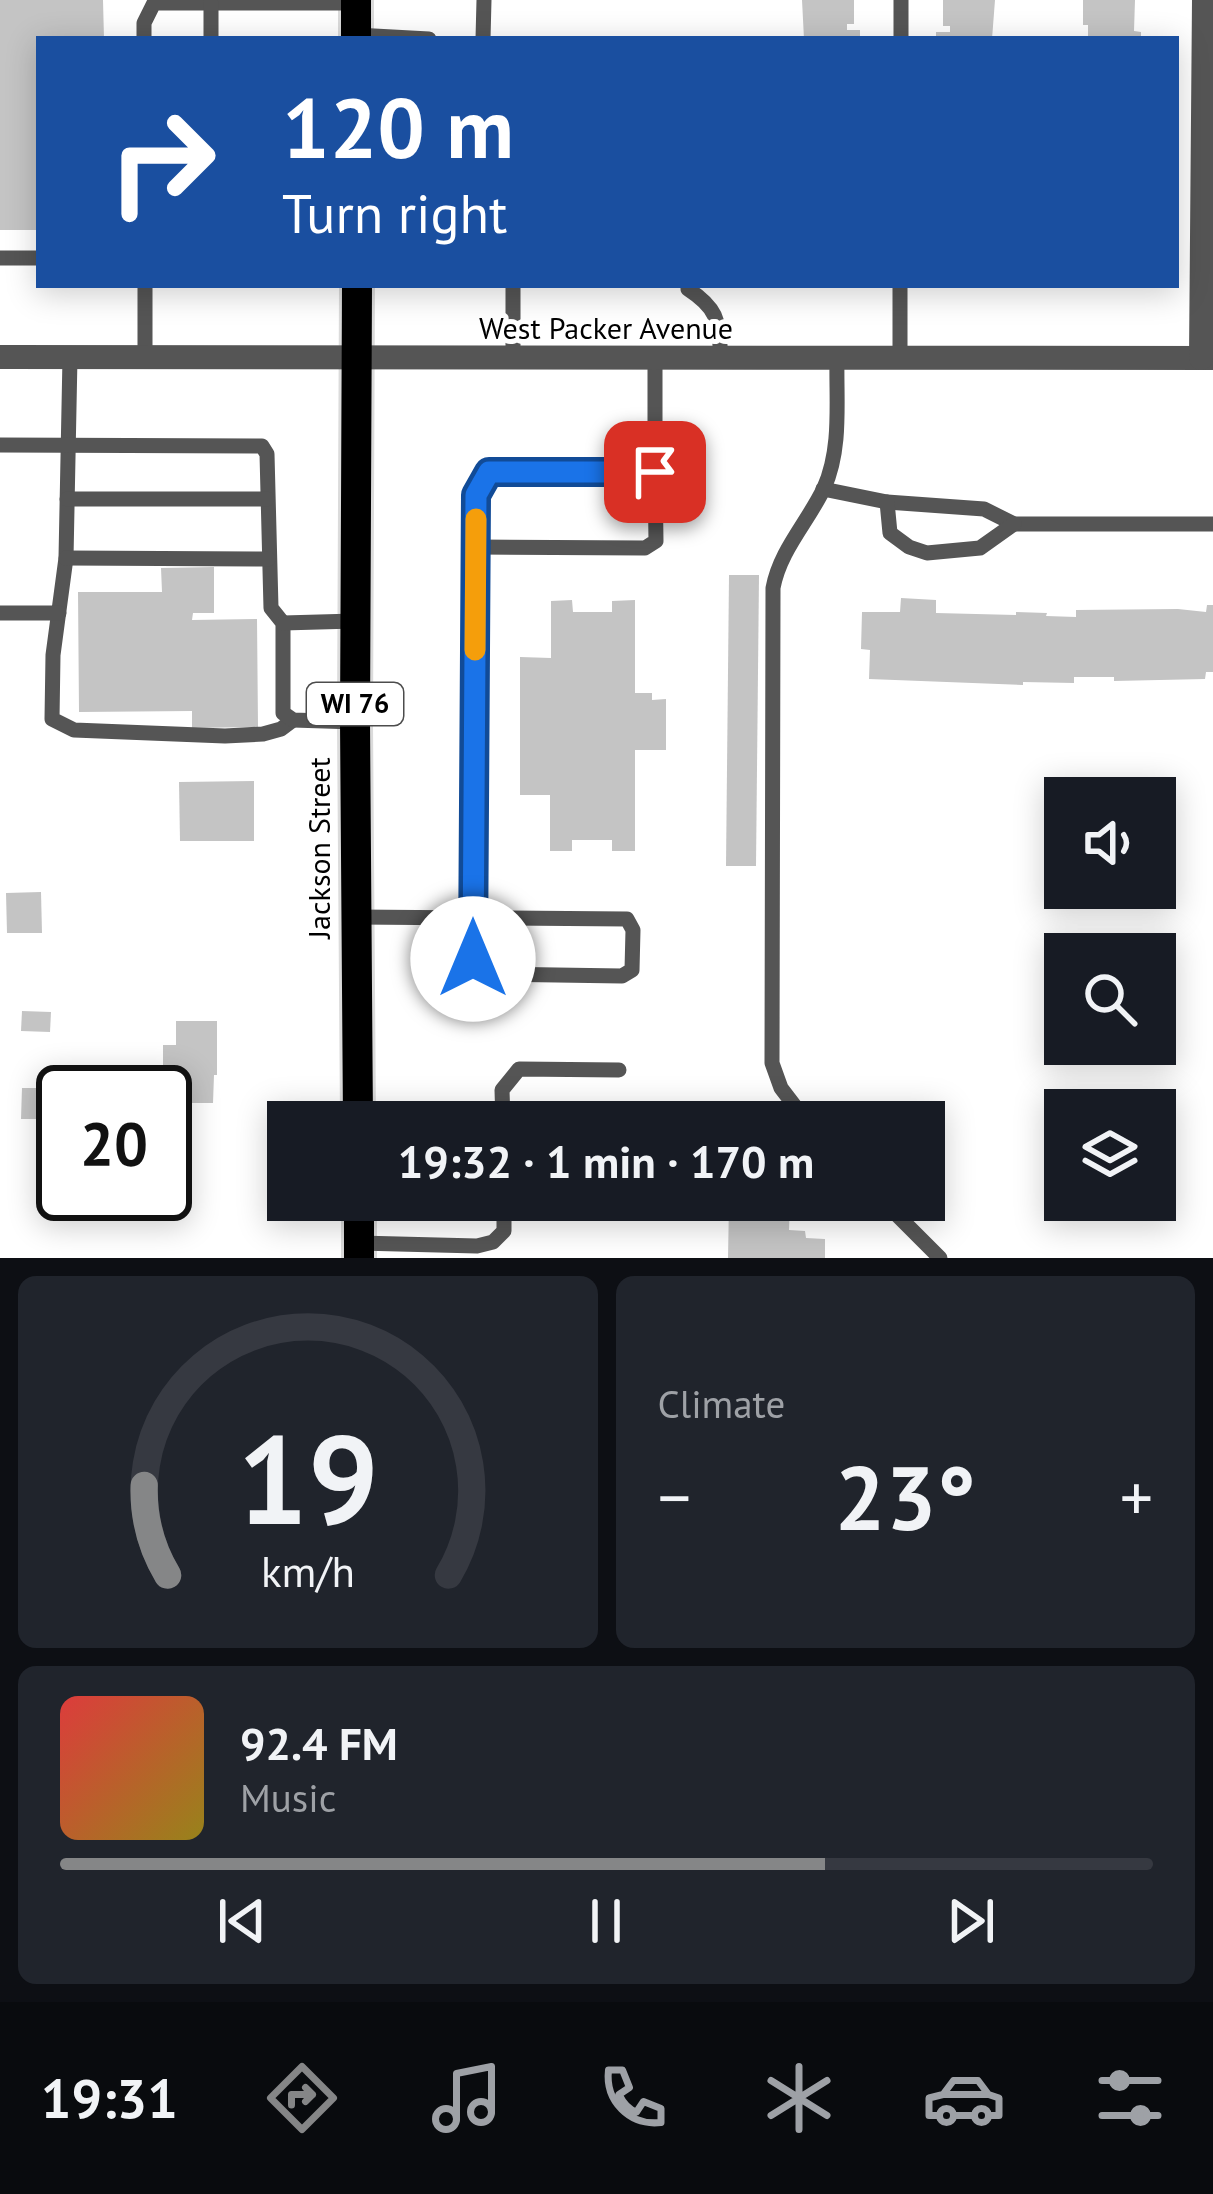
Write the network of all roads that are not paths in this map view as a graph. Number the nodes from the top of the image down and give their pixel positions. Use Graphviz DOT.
graph roads {
  1 [pos="484,0"];
  2 [pos="901,0"];
  3 [pos="1204,0"];
  4 [pos="356,1"];
  5 [pos="211,3"];
  6 [pos="144,36"];
  7 [pos="211,36"];
  8 [pos="356,36"];
  9 [pos="483,36"];
  10 [pos="901,36"];
  11 [pos="0,258"];
  12 [pos="36,258"];
  13 [pos="145,288"];
  14 [pos="357,288"];
  15 [pos="513,288"];
  16 [pos="688,288"];
  17 [pos="900,288"];
  18 [pos="0,357"];
  19 [pos="70,357"];
  20 [pos="145,358"];
  21 [pos="513,358"];
  22 [pos="655,358"];
  23 [pos="721,358"];
  24 [pos="837,358"];
  25 [pos="1207,358"];
  26 [pos="900,359"];
  27 [pos="357,360"];
  28 [pos="69,443"];
  29 [pos="0,445"];
  30 [pos="655,472"];
  31 [pos="823,490"];
  32 [pos="268,499"];
  33 [pos="68,500"];
  34 [pos="887,502"];
  35 [pos="1014,524"];
  36 [pos="1213,524"];
  37 [pos="476,547"];
  38 [pos="268,559"];
  39 [pos="66,560"];
  40 [pos="0,613"];
  41 [pos="58,613"];
  42 [pos="355,621"];
  43 [pos="283,623"];
  44 [pos="288,716"];
  45 [pos="355,722"];
  46 [pos="356,917"];
  47 [pos="473,917"];
  48 [pos="619,1070"];
  49 [pos="358,1101"];
  50 [pos="502,1101"];
  51 [pos="791,1101"];
  52 [pos="358,1221"];
  53 [pos="504,1221"];
  54 [pos="903,1221"];
  55 [pos="359,1251"];
  56 [pos="940,1258"];
  1 -- 9 [label="lane"];
  2 -- 10 [label="lane"];
  3 -- 25 [label="street"];
  4 -- 5 [label="lane"];
  4 -- 8 [label="main road"];
  5 -- 6 [label="lane"];
  5 -- 7 [label="lane"];
  11 -- 12 [label="lane"];
  13 -- 20 [label="lane"];
  14 -- 27 [label="main road, Jackson Street / WI 76"];
  15 -- 21 [label="lane"];
  16 -- 23 [label="lane"];
  17 -- 26 [label="lane"];
  18 -- 19 [label="street, West Packer Avenue"];
  19 -- 20 [label="street, West Packer Avenue"];
  19 -- 28 [label="lane"];
  20 -- 27 [label="street, West Packer Avenue"];
  21 -- 22 [label="street, West Packer Avenue"];
  21 -- 27 [label="street, West Packer Avenue"];
  22 -- 23 [label="street, West Packer Avenue"];
  22 -- 30 [label="lane"];
  23 -- 24 [label="street, West Packer Avenue"];
  24 -- 26 [label="street, West Packer Avenue"];
  24 -- 31 [label="lane"];
  25 -- 26 [label="street, West Packer Avenue"];
  27 -- 42 [label="main road, Jackson Street / WI 76"];
  28 -- 29 [label="lane"];
  28 -- 32 [label="lane"];
  28 -- 33 [label="lane"];
  30 -- 37 [label="lane"];
  30 -- 37 [label="lane"];
  31 -- 34 [label="lane"];
  31 -- 51 [label="lane"];
  32 -- 33 [label="lane"];
  32 -- 38 [label="lane"];
  33 -- 39 [label="lane"];
  34 -- 35 [label="lane"];
  34 -- 35 [label="lane"];
  35 -- 36 [label="lane"];
  37 -- 47 [label="lane"];
  38 -- 39 [label="lane"];
  38 -- 43 [label="lane"];
  39 -- 41 [label="lane"];
  40 -- 41 [label="lane"];
  41 -- 44 [label="lane"];
  42 -- 43 [label="lane"];
  42 -- 45 [label="main road, Jackson Street / WI 76"];
  43 -- 44 [label="lane"];
  44 -- 45 [label="lane"];
  45 -- 46 [label="main road, Jackson Street / WI 76"];
  46 -- 47 [label="lane"];
  46 -- 49 [label="main road, Jackson Street / WI 76"];
  47 -- 47 [label="lane"];
  48 -- 50 [label="lane"];
  52 -- 55 [label="main road"];
  53 -- 55 [label="lane"];
  54 -- 56 [label="lane"];
}
